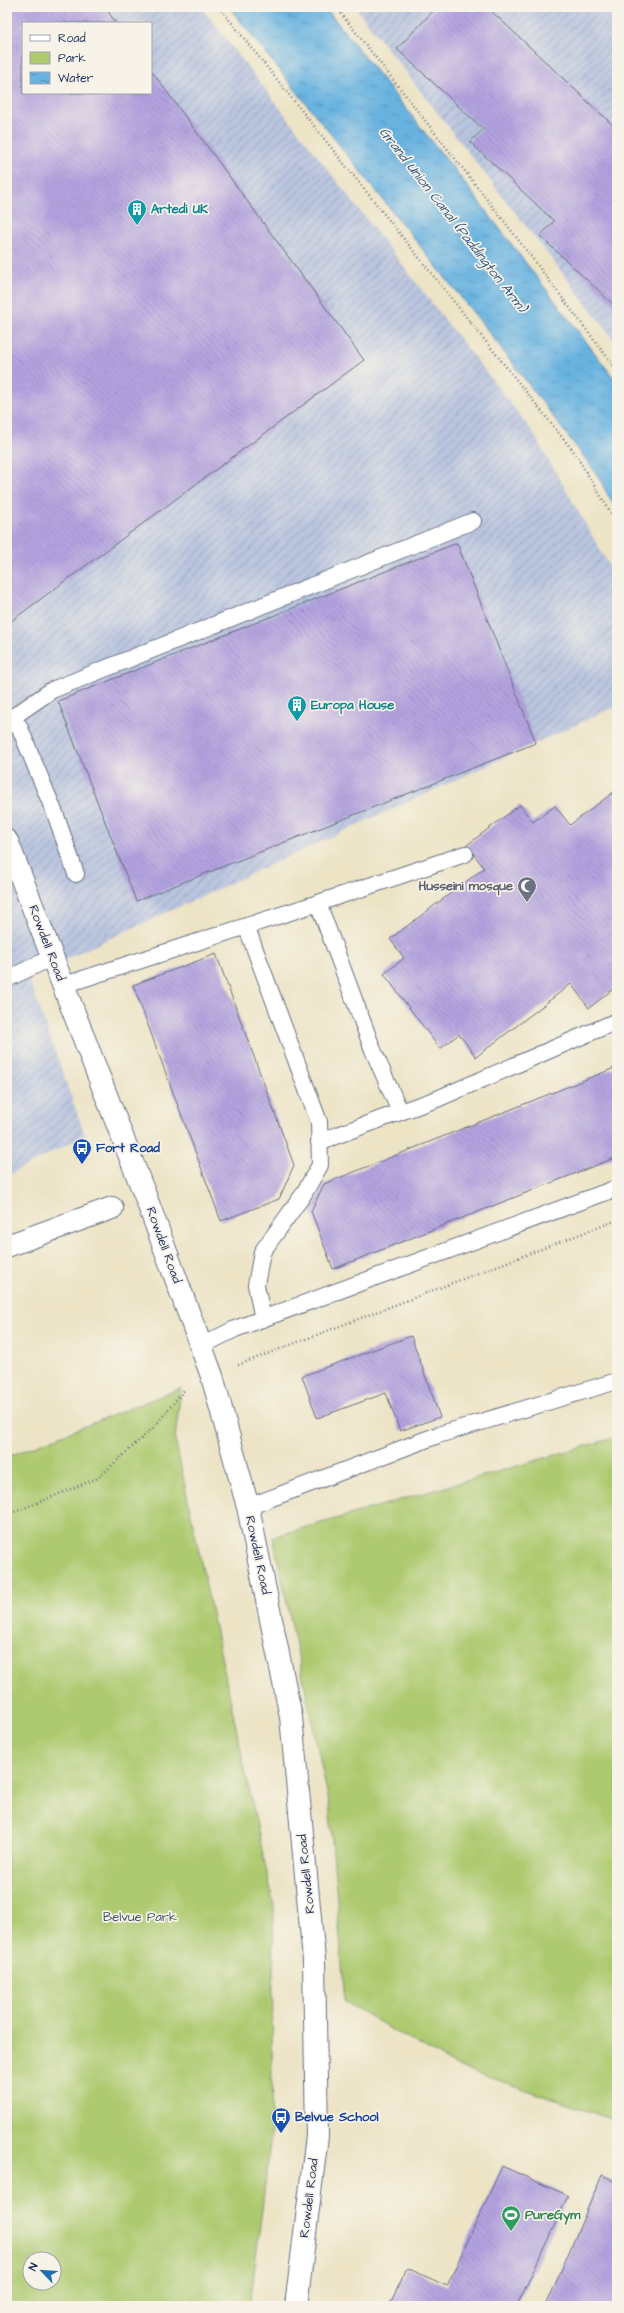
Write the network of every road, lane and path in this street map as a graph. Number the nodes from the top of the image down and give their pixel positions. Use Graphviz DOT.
graph roads {
  1 [pos="219,7"];
  2 [pos="336,7"];
  3 [pos="617,370"];
  4 [pos="473,521"];
  5 [pos="617,523"];
  6 [pos="7,722"];
  7 [pos="7,841"];
  8 [pos="465,854"];
  9 [pos="76,874"];
  10 [pos="318,903"];
  11 [pos="247,928"];
  12 [pos="53,958"];
  13 [pos="7,979"];
  14 [pos="64,985"];
  15 [pos="617,1021"];
  16 [pos="400,1112"];
  17 [pos="319,1142"];
  18 [pos="617,1188"];
  19 [pos="112,1208"];
  20 [pos="617,1220"];
  21 [pos="7,1246"];
  22 [pos="263,1319"];
  23 [pos="201,1346"];
  24 [pos="236,1366"];
  25 [pos="617,1380"];
  26 [pos="190,1383"];
  27 [pos="248,1507"];
  28 [pos="7,1515"];
  29 [pos="296,2306"];
  1 -- 5 [label="path"];
  2 -- 3 [label="path"];
  4 -- 6 [label="lane"];
  6 -- 9 [label="lane"];
  7 -- 12 [label="street, Rowdell Road"];
  8 -- 10 [label="lane"];
  10 -- 11 [label="lane"];
  10 -- 16 [label="lane"];
  11 -- 14 [label="lane"];
  11 -- 17 [label="lane"];
  12 -- 13 [label="lane"];
  12 -- 14 [label="street, Rowdell Road"];
  14 -- 23 [label="street, Rowdell Road"];
  15 -- 16 [label="lane"];
  16 -- 17 [label="lane"];
  17 -- 22 [label="lane"];
  18 -- 22 [label="lane"];
  19 -- 21 [label="street"];
  20 -- 24 [label="path"];
  22 -- 23 [label="lane"];
  23 -- 27 [label="street, Rowdell Road"];
  25 -- 27 [label="lane"];
  26 -- 28 [label="path"];
  27 -- 29 [label="street, Rowdell Road"];
}
